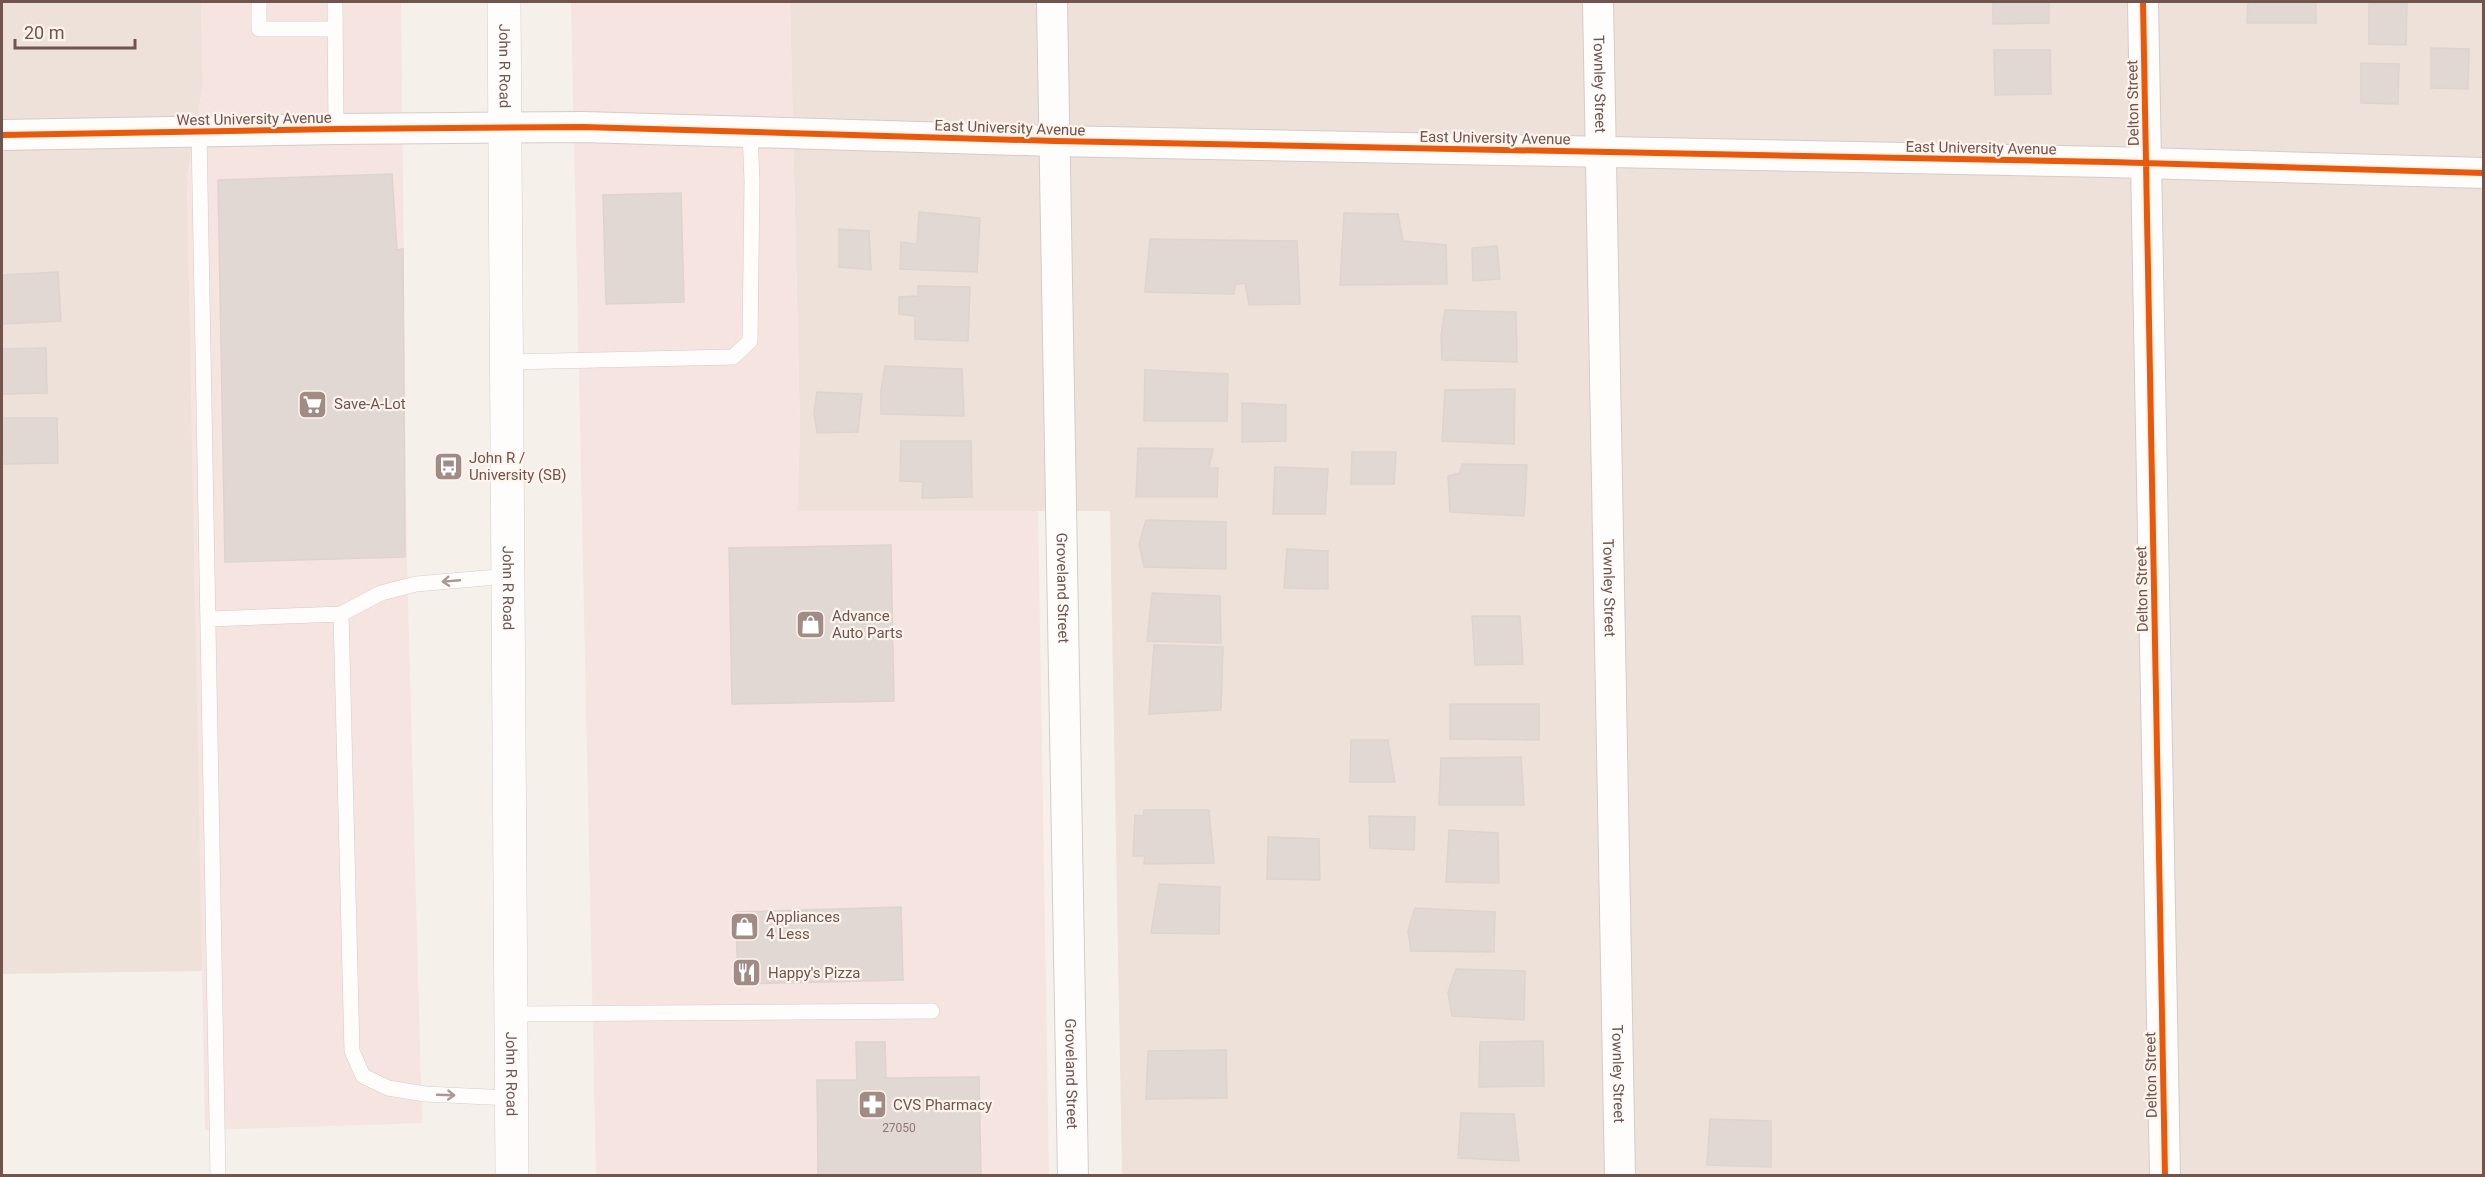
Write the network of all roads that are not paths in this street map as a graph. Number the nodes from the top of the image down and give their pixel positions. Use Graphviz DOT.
graph roads {
  1 [pos="259,2"];
  2 [pos="335,2"];
  3 [pos="504,2"];
  4 [pos="1052,2"];
  5 [pos="1598,2"];
  6 [pos="2143,2"];
  7 [pos="335,28"];
  8 [pos="507,126"];
  9 [pos="336,129"];
  10 [pos="199,132"];
  11 [pos="750,132"];
  12 [pos="2,135"];
  13 [pos="1055,141"];
  14 [pos="1600,152"];
  15 [pos="2147,164"];
  16 [pos="2484,173"];
  17 [pos="508,362"];
  18 [pos="509,576"];
  19 [pos="341,614"];
  20 [pos="209,619"];
  21 [pos="932,1011"];
  22 [pos="511,1014"];
  23 [pos="512,1098"];
  24 [pos="218,1176"];
  25 [pos="512,1176"];
  26 [pos="1073,1176"];
  27 [pos="1620,1176"];
  28 [pos="2165,1176"];
  1 -- 7 [label="lane"];
  2 -- 7 [label="lane"];
  3 -- 8 [label="main road, John R Road"];
  4 -- 13 [label="street, Groveland Street"];
  5 -- 14 [label="street, Townley Street"];
  6 -- 15 [label="street, Delton Street"];
  7 -- 9 [label="lane"];
  8 -- 9 [label="street, West University Avenue"];
  8 -- 11 [label="street, East University Avenue"];
  8 -- 17 [label="main road, John R Road"];
  9 -- 10 [label="street, West University Avenue"];
  10 -- 12 [label="street, West University Avenue"];
  10 -- 20 [label="lane"];
  11 -- 13 [label="street, East University Avenue"];
  11 -- 17 [label="lane"];
  13 -- 14 [label="street, East University Avenue"];
  13 -- 26 [label="street, Groveland Street"];
  14 -- 15 [label="street, East University Avenue"];
  14 -- 27 [label="street, Townley Street"];
  15 -- 16 [label="street, East University Avenue"];
  15 -- 28 [label="street, Delton Street"];
  17 -- 18 [label="main road, John R Road"];
  18 -- 19 [label="lane, one-way"];
  18 -- 22 [label="main road, John R Road"];
  19 -- 20 [label="lane"];
  19 -- 23 [label="lane, one-way"];
  20 -- 24 [label="lane"];
  21 -- 22 [label="lane"];
  22 -- 23 [label="main road, John R Road"];
  23 -- 25 [label="main road, John R Road"];
}
